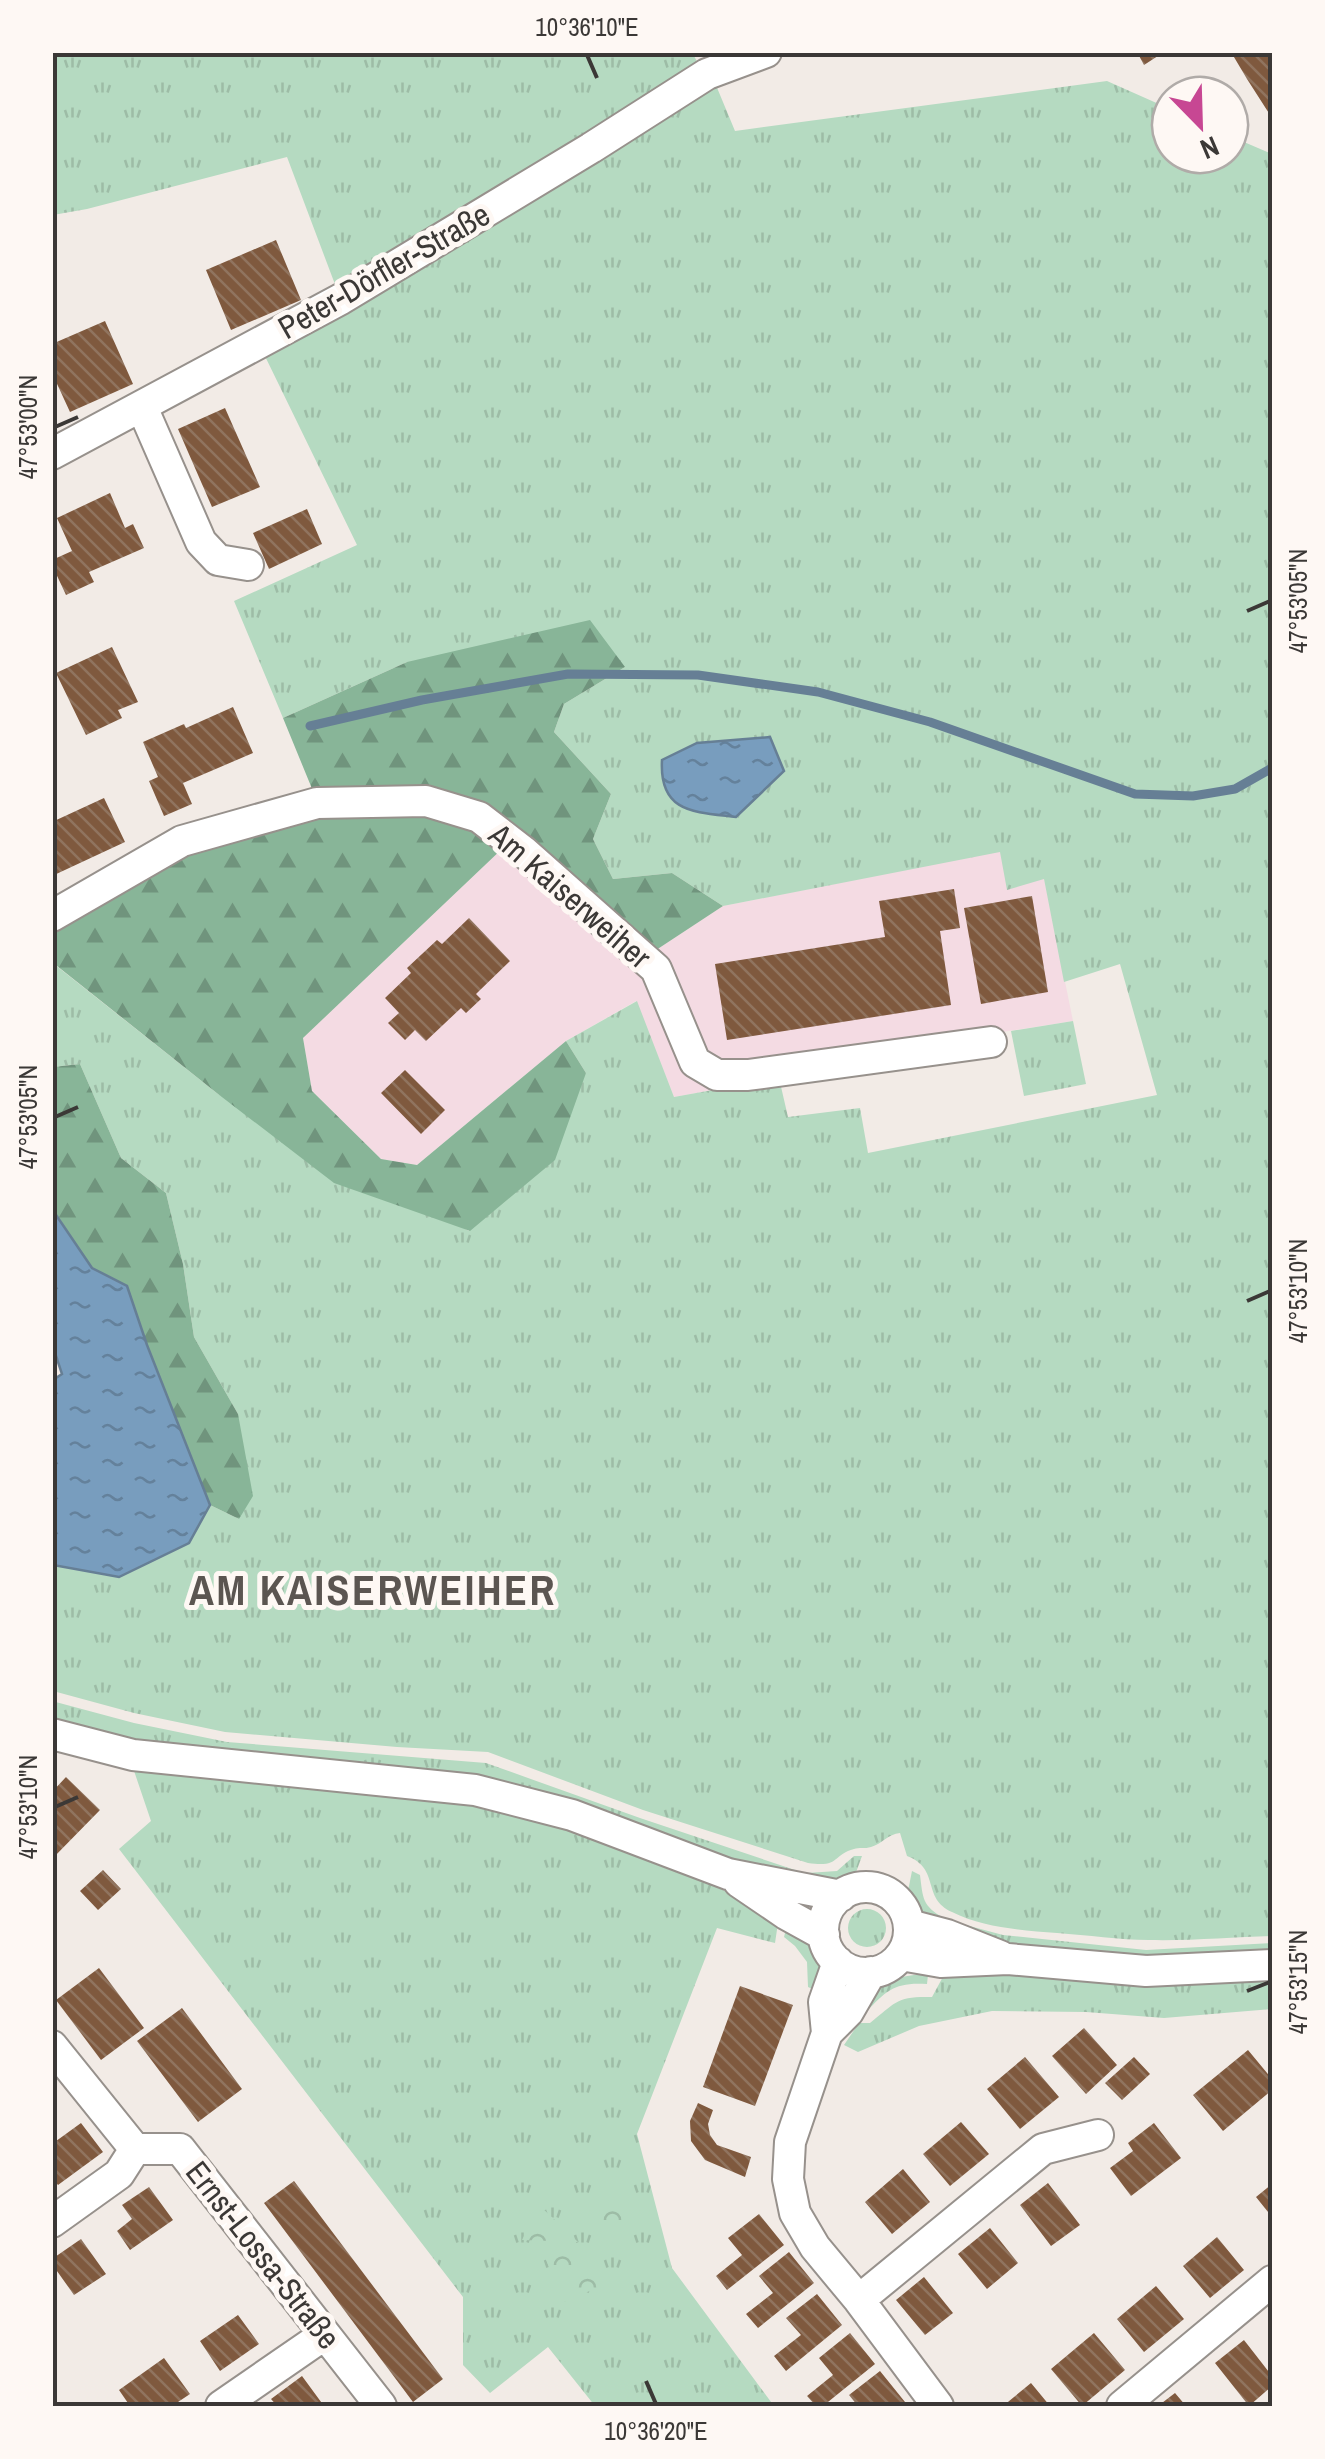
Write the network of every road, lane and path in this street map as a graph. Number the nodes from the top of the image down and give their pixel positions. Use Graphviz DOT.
graph roads {
  1 [pos="766,52"];
  2 [pos="142,408"];
  3 [pos="52,454"];
  4 [pos="248,565"];
  5 [pos="52,916"];
  6 [pos="992,1042"];
  7 [pos="52,1734"];
  8 [pos="728,1874"];
  9 [pos="841,1896"];
  10 [pos="905,1940"];
  11 [pos="831,1949"];
  12 [pos="1272,1965"];
  13 [pos="871,1972"];
  14 [pos="827,2033"];
  15 [pos="52,2046"];
  16 [pos="1098,2135"];
  17 [pos="134,2150"];
  18 [pos="52,2222"];
  19 [pos="1272,2280"];
  20 [pos="859,2300"];
  21 [pos="324,2335"];
  22 [pos="221,2406"];
  23 [pos="381,2406"];
  24 [pos="938,2406"];
  25 [pos="1122,2406"];
  1 -- 2 [label="street, Peter-Dörfler-Straße"];
  2 -- 3 [label="street, Peter-Dörfler-Straße"];
  2 -- 4 [label="street"];
  5 -- 6 [label="street, Am Kaiserweiher"];
  7 -- 8 [label="street"];
  8 -- 9 [label="street"];
  8 -- 11 [label="street"];
  9 -- 10 [label="street"];
  9 -- 11 [label="street"];
  10 -- 12 [label="street"];
  10 -- 13 [label="street"];
  11 -- 13 [label="street"];
  11 -- 14 [label="street"];
  13 -- 14 [label="street"];
  14 -- 20 [label="street"];
  15 -- 17 [label="street"];
  16 -- 20 [label="street"];
  17 -- 18 [label="street"];
  17 -- 21 [label="street, Ernst-Lossa-Straße"];
  19 -- 25 [label="street"];
  20 -- 24 [label="street"];
  21 -- 22 [label="street"];
  21 -- 23 [label="street, Ernst-Lossa-Straße"];
}
